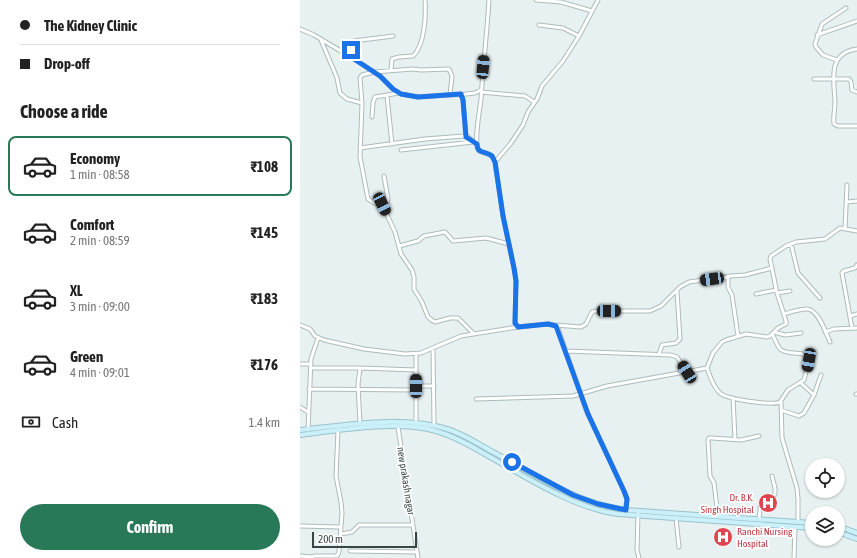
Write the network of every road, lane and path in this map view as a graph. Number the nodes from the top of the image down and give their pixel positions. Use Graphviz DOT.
graph roads {
  1 [pos="425,0"];
  2 [pos="489,0"];
  3 [pos="536,0"];
  4 [pos="598,0"];
  5 [pos="846,8"];
  6 [pos="592,11"];
  7 [pos="857,21"];
  8 [pos="539,25"];
  9 [pos="300,29"];
  10 [pos="817,35"];
  11 [pos="393,36"];
  12 [pos="579,36"];
  13 [pos="321,40"];
  14 [pos="857,49"];
  15 [pos="348,55"];
  16 [pos="837,60"];
  17 [pos="391,70"];
  18 [pos="374,72"];
  19 [pos="814,79"];
  20 [pos="833,79"];
  21 [pos="481,91"];
  22 [pos="857,92"];
  23 [pos="399,93"];
  24 [pos="461,94"];
  25 [pos="450,95"];
  26 [pos="387,96"];
  27 [pos="534,102"];
  28 [pos="362,103"];
  29 [pos="372,117"];
  30 [pos="857,126"];
  31 [pos="466,137"];
  32 [pos="473,142"];
  33 [pos="392,144"];
  34 [pos="477,144"];
  35 [pos="360,148"];
  36 [pos="401,150"];
  37 [pos="495,162"];
  38 [pos="384,176"];
  39 [pos="847,185"];
  40 [pos="857,201"];
  41 [pos="847,202"];
  42 [pos="382,204"];
  43 [pos="845,228"];
  44 [pos="857,231"];
  45 [pos="509,244"];
  46 [pos="791,244"];
  47 [pos="399,246"];
  48 [pos="857,265"];
  49 [pos="772,268"];
  50 [pos="728,276"];
  51 [pos="677,290"];
  52 [pos="790,291"];
  53 [pos="777,292"];
  54 [pos="756,294"];
  55 [pos="820,298"];
  56 [pos="784,314"];
  57 [pos="857,314"];
  58 [pos="850,316"];
  59 [pos="300,325"];
  60 [pos="555,325"];
  61 [pos="518,327"];
  62 [pos="852,328"];
  63 [pos="857,328"];
  64 [pos="825,332"];
  65 [pos="773,333"];
  66 [pos="801,333"];
  67 [pos="474,334"];
  68 [pos="738,336"];
  69 [pos="318,338"];
  70 [pos="830,342"];
  71 [pos="433,348"];
  72 [pos="566,351"];
  73 [pos="416,354"];
  74 [pos="659,354"];
  75 [pos="300,364"];
  76 [pos="311,366"];
  77 [pos="360,368"];
  78 [pos="707,368"];
  79 [pos="416,370"];
  80 [pos="687,372"];
  81 [pos="821,375"];
  82 [pos="801,382"];
  83 [pos="416,386"];
  84 [pos="434,386"];
  85 [pos="310,389"];
  86 [pos="358,389"];
  87 [pos="416,390"];
  88 [pos="580,393"];
  89 [pos="814,395"];
  90 [pos="733,398"];
  91 [pos="476,399"];
  92 [pos="781,401"];
  93 [pos="300,407"];
  94 [pos="781,410"];
  95 [pos="308,412"];
  96 [pos="416,423"];
  97 [pos="360,424"];
  98 [pos="434,426"];
  99 [pos="398,427"];
  100 [pos="338,428"];
  101 [pos="300,430"];
  102 [pos="308,430"];
  103 [pos="300,435"];
  104 [pos="759,436"];
  105 [pos="735,439"];
  106 [pos="772,476"];
  107 [pos="625,512"];
  108 [pos="638,513"];
  109 [pos="718,516"];
  110 [pos="676,518"];
  111 [pos="759,520"];
  112 [pos="798,522"];
  113 [pos="805,522"];
  114 [pos="413,525"];
  115 [pos="300,526"];
  116 [pos="341,527"];
  117 [pos="795,527"];
  118 [pos="805,528"];
  119 [pos="845,529"];
  120 [pos="857,533"];
  121 [pos="341,534"];
  122 [pos="845,535"];
  123 [pos="857,539"];
  124 [pos="679,547"];
  125 [pos="350,551"];
  126 [pos="417,552"];
  127 [pos="300,556"];
  128 [pos="311,558"];
  129 [pos="418,558"];
  130 [pos="639,558"];
  131 [pos="794,558"];
  1 -- 17 [label="street"];
  2 -- 21 [label="street"];
  3 -- 6 [label="street"];
  4 -- 6 [label="street"];
  5 -- 10 [label="street"];
  6 -- 12 [label="street"];
  7 -- 10 [label="street"];
  8 -- 12 [label="street"];
  9 -- 13 [label="street"];
  10 -- 16 [label="street"];
  11 -- 15 [label="street"];
  12 -- 27 [label="street"];
  13 -- 15 [label="street"];
  13 -- 28 [label="street"];
  14 -- 16 [label="street"];
  15 -- 18 [label="street"];
  16 -- 20 [label="street"];
  17 -- 18 [label="street"];
  17 -- 25 [label="street"];
  18 -- 23 [label="street"];
  18 -- 28 [label="street"];
  19 -- 20 [label="street"];
  20 -- 22 [label="street"];
  20 -- 30 [label="street"];
  21 -- 24 [label="street"];
  21 -- 27 [label="street"];
  21 -- 34 [label="street"];
  23 -- 25 [label="street"];
  23 -- 26 [label="street"];
  24 -- 25 [label="street"];
  24 -- 31 [label="street"];
  26 -- 29 [label="street"];
  26 -- 33 [label="street"];
  27 -- 37 [label="street"];
  28 -- 35 [label="street"];
  31 -- 32 [label="street"];
  31 -- 33 [label="street"];
  32 -- 34 [label="street"];
  32 -- 36 [label="street"];
  33 -- 35 [label="street"];
  34 -- 37 [label="street"];
  35 -- 42 [label="street"];
  37 -- 45 [label="street"];
  38 -- 42 [label="street"];
  39 -- 41 [label="street"];
  40 -- 41 [label="street"];
  41 -- 43 [label="street"];
  42 -- 47 [label="street"];
  43 -- 44 [label="street"];
  43 -- 46 [label="street"];
  45 -- 47 [label="street"];
  45 -- 61 [label="street"];
  46 -- 49 [label="street"];
  46 -- 55 [label="street"];
  47 -- 67 [label="street"];
  48 -- 58 [label="street"];
  49 -- 50 [label="street"];
  49 -- 53 [label="street"];
  50 -- 51 [label="street"];
  50 -- 68 [label="street"];
  51 -- 60 [label="street"];
  51 -- 74 [label="street"];
  52 -- 53 [label="street"];
  53 -- 54 [label="street"];
  53 -- 56 [label="street"];
  56 -- 64 [label="street"];
  56 -- 65 [label="street"];
  57 -- 58 [label="street"];
  58 -- 62 [label="street"];
  59 -- 69 [label="street"];
  60 -- 61 [label="street"];
  60 -- 72 [label="street"];
  61 -- 67 [label="street"];
  62 -- 63 [label="street"];
  62 -- 64 [label="street"];
  64 -- 70 [label="street"];
  65 -- 66 [label="street"];
  65 -- 68 [label="street"];
  65 -- 82 [label="street"];
  67 -- 71 [label="street"];
  68 -- 78 [label="street"];
  69 -- 73 [label="street"];
  69 -- 76 [label="street"];
  71 -- 73 [label="street"];
  71 -- 84 [label="street"];
  72 -- 74 [label="street"];
  72 -- 88 [label="street"];
  73 -- 79 [label="street"];
  74 -- 80 [label="street"];
  75 -- 76 [label="street"];
  76 -- 77 [label="street"];
  76 -- 85 [label="street"];
  77 -- 79 [label="street"];
  77 -- 86 [label="street"];
  78 -- 80 [label="street"];
  78 -- 90 [label="street"];
  79 -- 83 [label="street"];
  80 -- 88 [label="street"];
  81 -- 89 [label="street"];
  82 -- 89 [label="street"];
  82 -- 92 [label="street"];
  83 -- 84 [label="street"];
  83 -- 87 [label="street"];
  84 -- 98 [label="street"];
  85 -- 86 [label="street"];
  85 -- 95 [label="street"];
  86 -- 87 [label="street"];
  86 -- 97 [label="street"];
  87 -- 96 [label="street"];
  88 -- 91 [label="street"];
  88 -- 107 [label="street"];
  89 -- 94 [label="street"];
  90 -- 92 [label="street"];
  90 -- 105 [label="street"];
  92 -- 94 [label="street"];
  93 -- 95 [label="street"];
  94 -- 112 [label="street"];
  95 -- 102 [label="street"];
  96 -- 97 [label="main road"];
  96 -- 98 [label="main road"];
  97 -- 100 [label="main road"];
  98 -- 107 [label="main road"];
  99 -- 100 [label="main road"];
  99 -- 107 [label="main road"];
  99 -- 114 [label="street, new prakash nagar"];
  100 -- 102 [label="main road"];
  100 -- 103 [label="main road"];
  100 -- 116 [label="street"];
  101 -- 102 [label="main road"];
  104 -- 105 [label="street"];
  105 -- 109 [label="street"];
  106 -- 111 [label="street"];
  107 -- 108 [label="main road"];
  108 -- 109 [label="main road"];
  108 -- 110 [label="main road"];
  108 -- 130 [label="street"];
  109 -- 111 [label="main road"];
  110 -- 117 [label="main road"];
  110 -- 124 [label="street"];
  111 -- 112 [label="main road"];
  112 -- 113 [label="main road"];
  114 -- 121 [label="street"];
  114 -- 126 [label="street, new prakash nagar"];
  115 -- 116 [label="street"];
  116 -- 121 [label="street"];
  117 -- 118 [label="main road"];
  117 -- 131 [label="street"];
  119 -- 120 [label="main road"];
  121 -- 128 [label="street"];
  122 -- 123 [label="main road"];
  125 -- 126 [label="street"];
  126 -- 129 [label="street, new prakash nagar"];
  127 -- 128 [label="street"];
}
